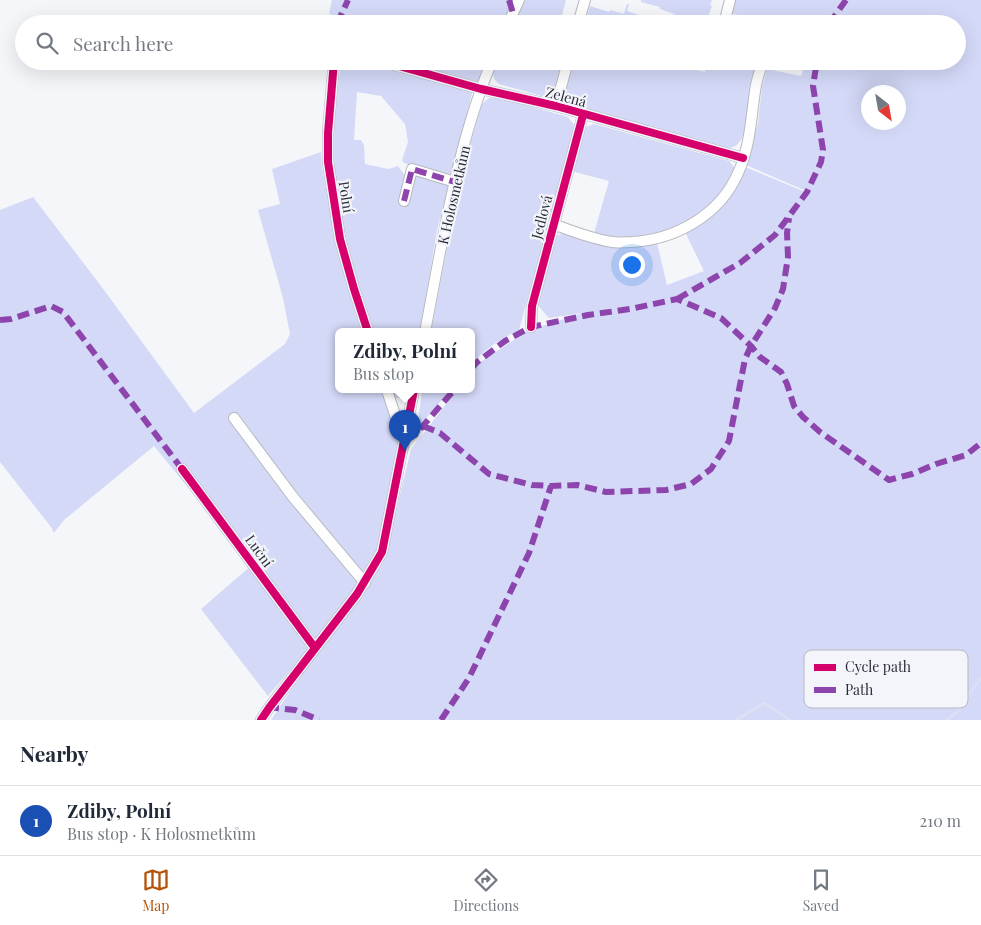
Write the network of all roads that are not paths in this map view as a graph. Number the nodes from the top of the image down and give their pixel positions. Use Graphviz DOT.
graph roads {
  1 [pos="520,0"];
  2 [pos="585,0"];
  3 [pos="730,0"];
  4 [pos="512,15"];
  5 [pos="581,15"];
  6 [pos="726,15"];
  7 [pos="333,70"];
  8 [pos="413,70"];
  9 [pos="488,70"];
  10 [pos="566,70"];
  11 [pos="760,70"];
  12 [pos="481,89"];
  13 [pos="556,106"];
  14 [pos="583,115"];
  15 [pos="744,158"];
  16 [pos="455,182"];
  17 [pos="404,201"];
  18 [pos="553,224"];
  19 [pos="532,327"];
  20 [pos="367,328"];
  21 [pos="426,328"];
  22 [pos="388,393"];
  23 [pos="413,393"];
  24 [pos="234,418"];
  25 [pos="405,435"];
  26 [pos="182,469"];
  27 [pos="365,583"];
  28 [pos="315,648"];
  29 [pos="261,720"];
  1 -- 4 [label="street"];
  2 -- 5 [label="street"];
  3 -- 6 [label="street"];
  7 -- 20 [label="street, Polní"];
  8 -- 12 [label="street, Zelená"];
  9 -- 12 [label="street, K Holosmetkům"];
  10 -- 13 [label="street"];
  11 -- 15 [label="street"];
  12 -- 13 [label="street, Zelená"];
  12 -- 16 [label="street, K Holosmetkům"];
  13 -- 14 [label="street, Zelená"];
  14 -- 15 [label="street, Zelená"];
  14 -- 18 [label="street, Jedlová"];
  15 -- 18 [label="street"];
  16 -- 17 [label="street"];
  16 -- 21 [label="street, K Holosmetkům"];
  18 -- 19 [label="street, Jedlová"];
  22 -- 25 [label="street"];
  23 -- 25 [label="street"];
  24 -- 27 [label="street"];
  25 -- 27 [label="street"];
  26 -- 28 [label="street, Luční"];
  27 -- 28 [label="street"];
  28 -- 29 [label="street"];
}
